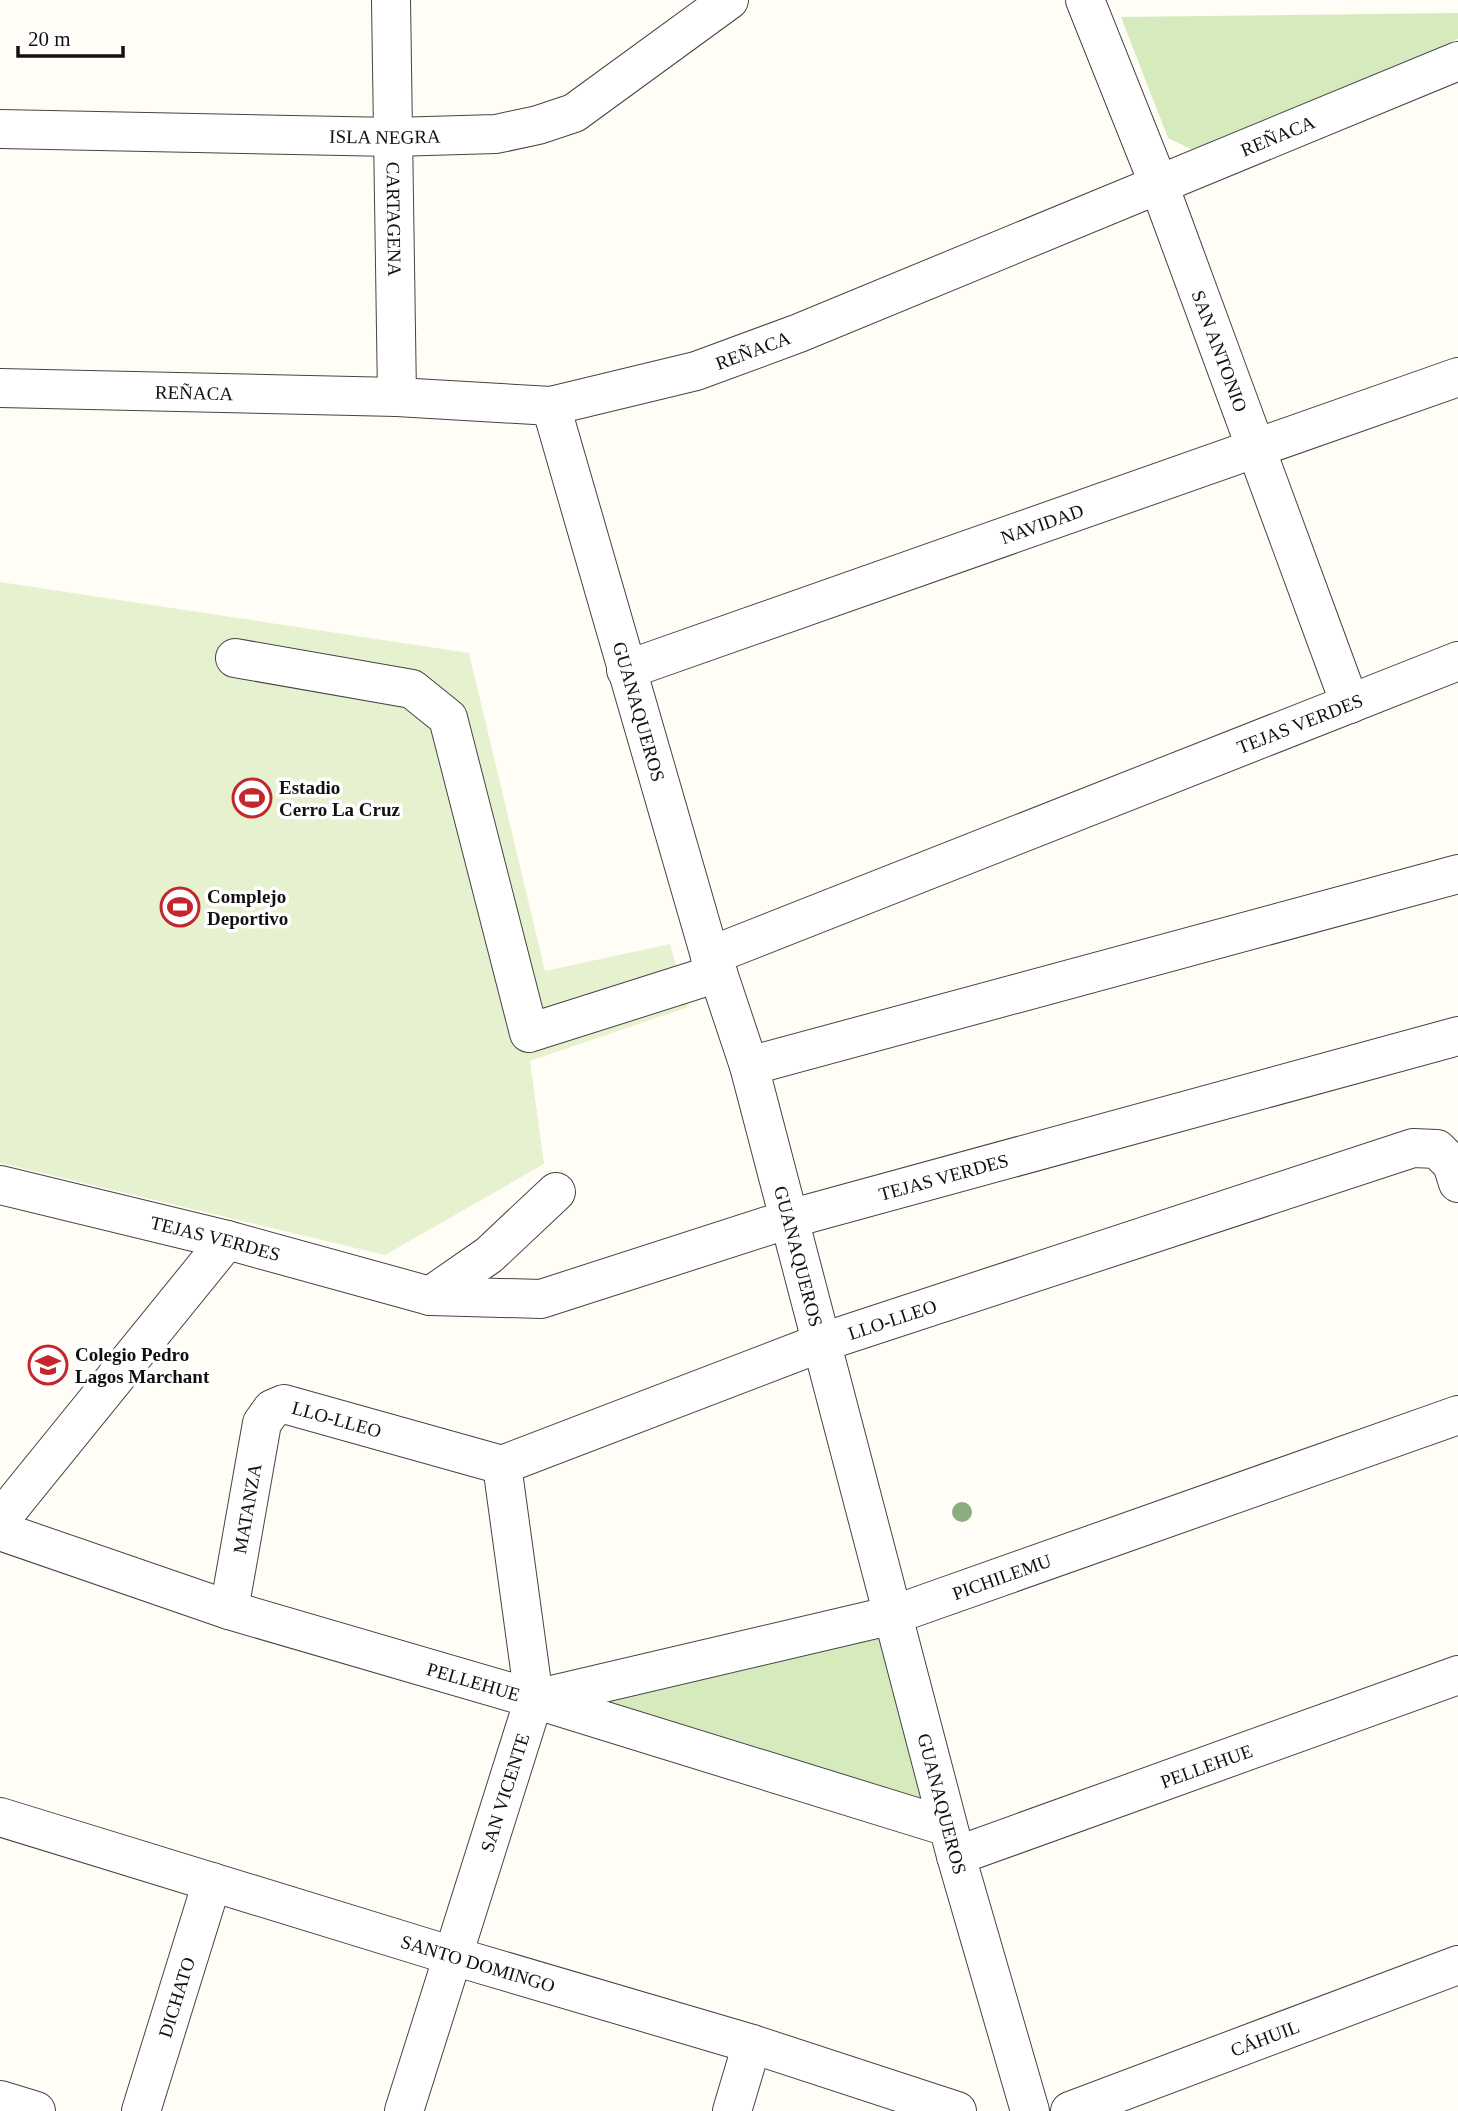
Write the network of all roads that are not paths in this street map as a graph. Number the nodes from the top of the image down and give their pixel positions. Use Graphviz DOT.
graph roads {
  1 [pos="391,0"];
  2 [pos="729,0"];
  3 [pos="1085,0"];
  4 [pos="1458,61"];
  5 [pos="0,129"];
  6 [pos="393,137"];
  7 [pos="1159,185"];
  8 [pos="1458,377"];
  9 [pos="0,388"];
  10 [pos="397,397"];
  11 [pos="551,406"];
  12 [pos="1256,450"];
  13 [pos="235,658"];
  14 [pos="1458,661"];
  15 [pos="626,670"];
  16 [pos="1350,704"];
  17 [pos="1458,873"];
  18 [pos="714,965"];
  19 [pos="1458,1037"];
  20 [pos="749,1066"];
  21 [pos="1458,1183"];
  22 [pos="0,1185"];
  23 [pos="556,1192"];
  24 [pos="789,1219"];
  25 [pos="227,1240"];
  26 [pos="430,1296"];
  27 [pos="823,1342"];
  28 [pos="272,1409"];
  29 [pos="1458,1415"];
  30 [pos="502,1465"];
  31 [pos="0,1520"];
  32 [pos="0,1531"];
  33 [pos="229,1611"];
  34 [pos="893,1615"];
  35 [pos="1458,1675"];
  36 [pos="534,1699"];
  37 [pos="0,1817"];
  38 [pos="952,1841"];
  39 [pos="212,1882"];
  40 [pos="453,1956"];
  41 [pos="1458,1965"];
  42 [pos="752,2044"];
  43 [pos="867,2098"];
  44 [pos="0,2099"];
  45 [pos="36,2111"];
  46 [pos="141,2111"];
  47 [pos="404,2111"];
  48 [pos="732,2111"];
  49 [pos="957,2111"];
  50 [pos="1030,2111"];
  51 [pos="1070,2111"];
  1 -- 6 [label="street, CARTAGENA"];
  2 -- 6 [label="street, ISLA NEGRA"];
  3 -- 7 [label="street, SAN ANTONIO"];
  4 -- 7 [label="street, REÑACA"];
  5 -- 6 [label="street, ISLA NEGRA"];
  6 -- 10 [label="street, CARTAGENA"];
  7 -- 11 [label="street, REÑACA"];
  7 -- 12 [label="street, SAN ANTONIO"];
  8 -- 12 [label="street, NAVIDAD"];
  9 -- 10 [label="street, REÑACA"];
  10 -- 11 [label="street, REÑACA"];
  11 -- 15 [label="street, GUANAQUEROS"];
  12 -- 15 [label="street, NAVIDAD"];
  12 -- 16 [label="street, SAN ANTONIO"];
  13 -- 18 [label="street, TEJAS VERDES"];
  14 -- 16 [label="street, TEJAS VERDES"];
  15 -- 18 [label="street, GUANAQUEROS"];
  16 -- 18 [label="street, TEJAS VERDES"];
  17 -- 20 [label="street"];
  18 -- 20 [label="street, GUANAQUEROS"];
  19 -- 24 [label="street, TEJAS VERDES"];
  20 -- 24 [label="street, GUANAQUEROS"];
  21 -- 27 [label="street, LLO-LLEO"];
  22 -- 25 [label="street, TEJAS VERDES"];
  23 -- 26 [label="street"];
  24 -- 26 [label="street, TEJAS VERDES"];
  24 -- 27 [label="street, GUANAQUEROS"];
  25 -- 26 [label="street, TEJAS VERDES"];
  25 -- 31 [label="street"];
  27 -- 30 [label="street, LLO-LLEO"];
  27 -- 34 [label="street, GUANAQUEROS"];
  28 -- 30 [label="street, LLO-LLEO"];
  28 -- 33 [label="street, MATANZA"];
  29 -- 34 [label="street, PICHILEMU"];
  30 -- 36 [label="street, SAN VICENTE"];
  32 -- 33 [label="street, PELLEHUE"];
  33 -- 36 [label="street, PELLEHUE"];
  34 -- 36 [label="street, PICHILEMU"];
  34 -- 38 [label="street, GUANAQUEROS"];
  35 -- 38 [label="street, PELLEHUE"];
  36 -- 38 [label="street, PELLEHUE"];
  36 -- 40 [label="street, SAN VICENTE"];
  37 -- 39 [label="street, SANTO DOMINGO"];
  38 -- 50 [label="street, GUANAQUEROS"];
  39 -- 40 [label="street, SANTO DOMINGO"];
  39 -- 46 [label="street, DICHATO"];
  40 -- 42 [label="street, SANTO DOMINGO"];
  40 -- 47 [label="street, SAN VICENTE"];
  41 -- 51 [label="street, CÁHUIL"];
  42 -- 43 [label="street, SANTO DOMINGO"];
  42 -- 48 [label="street"];
  43 -- 49 [label="street, SANTO DOMINGO"];
  44 -- 45 [label="street"];
}
